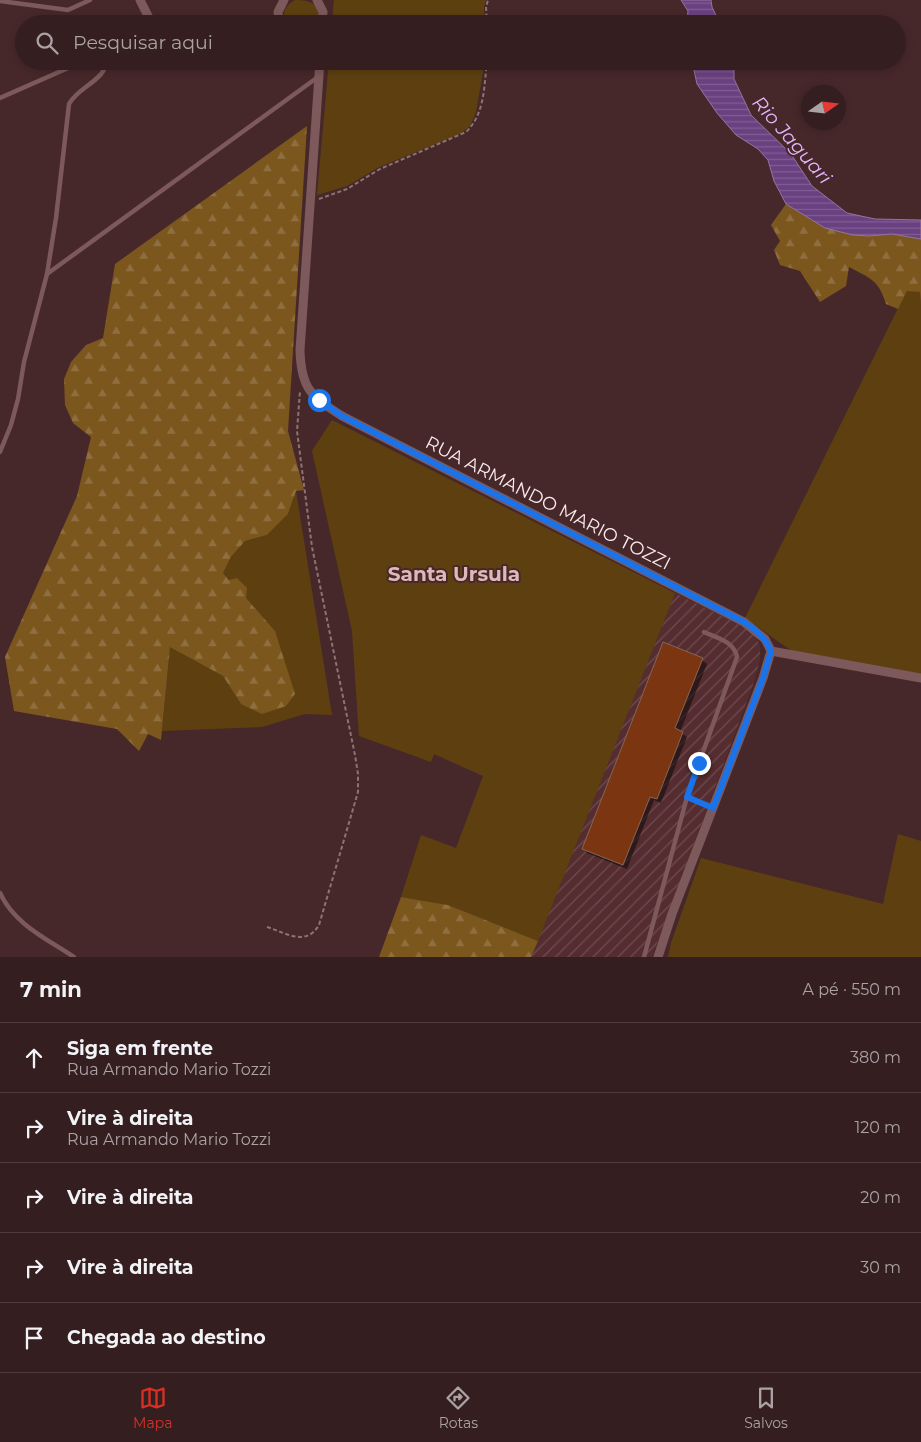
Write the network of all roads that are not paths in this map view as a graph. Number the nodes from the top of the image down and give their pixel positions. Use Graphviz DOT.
graph roads {
  1 [pos="90,0"];
  2 [pos="140,0"];
  3 [pos="284,0"];
  4 [pos="317,0"];
  5 [pos="325,0"];
  6 [pos="0,1"];
  7 [pos="148,15"];
  8 [pos="279,15"];
  9 [pos="323,15"];
  10 [pos="324,15"];
  11 [pos="64,70"];
  12 [pos="104,70"];
  13 [pos="319,70"];
  14 [pos="319,76"];
  15 [pos="0,98"];
  16 [pos="47,274"];
  17 [pos="0,452"];
  18 [pos="704,632"];
  19 [pos="771,651"];
  20 [pos="921,678"];
  21 [pos="687,797"];
  22 [pos="713,808"];
  23 [pos="0,893"];
  24 [pos="74,957"];
  25 [pos="644,957"];
  26 [pos="658,957"];
  1 -- 6 [label="lane"];
  2 -- 7 [label="street"];
  3 -- 8 [label="street"];
  4 -- 9 [label="street"];
  5 -- 10 [label="street"];
  11 -- 15 [label="lane"];
  12 -- 16 [label="lane"];
  13 -- 14 [label="street"];
  14 -- 16 [label="lane"];
  14 -- 19 [label="street, RUA ARMANDO MARIO TOZZI"];
  16 -- 17 [label="lane"];
  18 -- 21 [label="lane"];
  19 -- 20 [label="street"];
  19 -- 22 [label="street"];
  21 -- 22 [label="lane"];
  21 -- 25 [label="lane"];
  22 -- 26 [label="street"];
  23 -- 24 [label="lane"];
}
